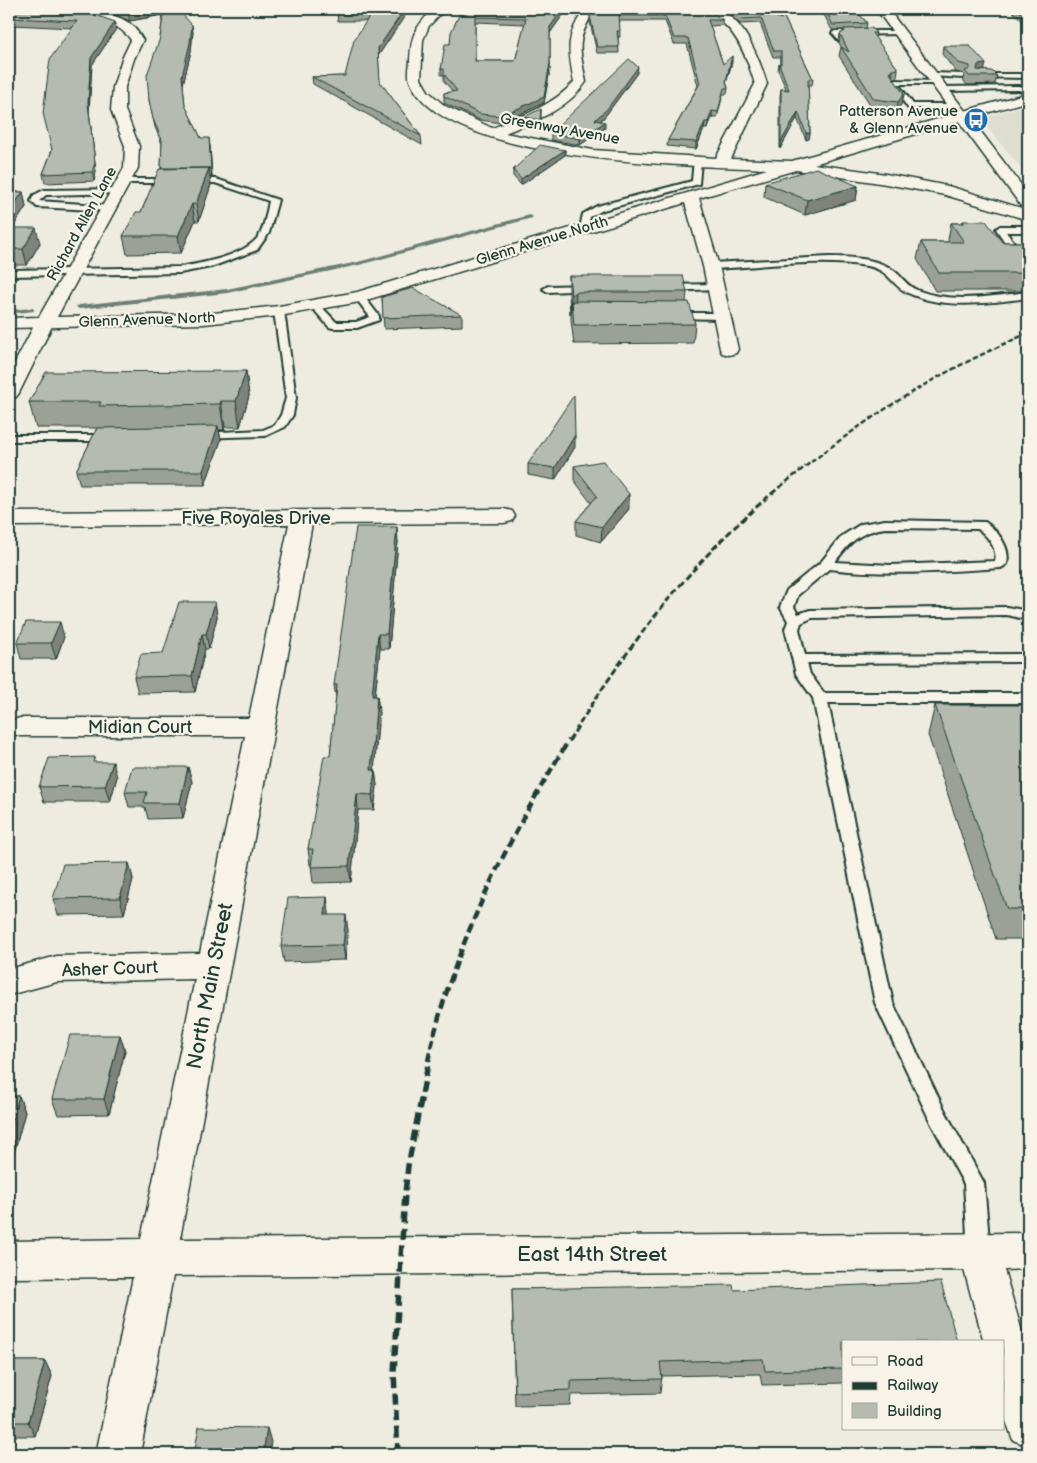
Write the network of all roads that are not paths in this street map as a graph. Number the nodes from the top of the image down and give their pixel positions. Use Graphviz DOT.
graph roads {
  1 [pos="439,9"];
  2 [pos="590,9"];
  3 [pos="706,9"];
  4 [pos="882,9"];
  5 [pos="53,11"];
  6 [pos="9,13"];
  7 [pos="900,33"];
  8 [pos="839,39"];
  9 [pos="964,76"];
  10 [pos="979,76"];
  11 [pos="1028,76"];
  12 [pos="917,82"];
  13 [pos="922,89"];
  14 [pos="1028,90"];
  15 [pos="945,94"];
  16 [pos="1028,97"];
  17 [pos="491,133"];
  18 [pos="697,161"];
  19 [pos="721,162"];
  20 [pos="796,166"];
  21 [pos="121,186"];
  22 [pos="694,189"];
  23 [pos="643,196"];
  24 [pos="616,204"];
  25 [pos="1028,204"];
  26 [pos="662,205"];
  27 [pos="110,208"];
  28 [pos="635,213"];
  29 [pos="1028,215"];
  30 [pos="584,228"];
  31 [pos="1028,229"];
  32 [pos="1028,249"];
  33 [pos="712,266"];
  34 [pos="75,271"];
  35 [pos="9,273"];
  36 [pos="715,287"];
  37 [pos="597,288"];
  38 [pos="656,288"];
  39 [pos="548,289"];
  40 [pos="1028,295"];
  41 [pos="360,297"];
  42 [pos="315,305"];
  43 [pos="279,311"];
  44 [pos="661,316"];
  45 [pos="722,316"];
  46 [pos="45,322"];
  47 [pos="9,324"];
  48 [pos="729,349"];
  49 [pos="9,393"];
  50 [pos="185,436"];
  51 [pos="9,438"];
  52 [pos="120,438"];
  53 [pos="504,516"];
  54 [pos="302,517"];
  55 [pos="9,519"];
  56 [pos="826,565"];
  57 [pos="1028,616"];
  58 [pos="795,621"];
  59 [pos="799,658"];
  60 [pos="1028,658"];
  61 [pos="820,698"];
  62 [pos="1028,698"];
  63 [pos="20,727"];
  64 [pos="260,727"];
  65 [pos="214,966"];
  66 [pos="9,982"];
  67 [pos="979,1251"];
  68 [pos="1028,1251"];
  69 [pos="156,1258"];
  70 [pos="9,1259"];
  71 [pos="1028,1424"];
  72 [pos="118,1454"];
  1 -- 17 [label="street, Greenway Avenue"];
  2 -- 17 [label="street"];
  3 -- 19 [label="street"];
  4 -- 7 [label="street"];
  5 -- 6 [label="street, Richard Allen Lane"];
  5 -- 21 [label="street, Richard Allen Lane"];
  7 -- 8 [label="lane"];
  7 -- 15 [label="street"];
  9 -- 15 [label="lane"];
  10 -- 11 [label="lane"];
  12 -- 13 [label="lane"];
  12 -- 15 [label="lane"];
  12 -- 15 [label="lane"];
  14 -- 15 [label="lane"];
  15 -- 16 [label="street, Glenn Avenue North"];
  15 -- 20 [label="street, Glenn Avenue North"];
  15 -- 25 [label="street"];
  17 -- 18 [label="street, Greenway Avenue"];
  18 -- 19 [label="street, Greenway Avenue"];
  18 -- 22 [label="lane"];
  19 -- 20 [label="street, Greenway Avenue"];
  20 -- 22 [label="street, Glenn Avenue North"];
  20 -- 29 [label="street, Greenway Avenue"];
  21 -- 27 [label="street, Richard Allen Lane"];
  21 -- 27 [label="lane"];
  21 -- 34 [label="lane"];
  22 -- 23 [label="lane"];
  22 -- 26 [label="street, Glenn Avenue North"];
  22 -- 33 [label="street"];
  23 -- 24 [label="lane"];
  23 -- 26 [label="lane"];
  24 -- 28 [label="lane"];
  24 -- 30 [label="lane"];
  26 -- 28 [label="street, Glenn Avenue North"];
  27 -- 34 [label="street, Richard Allen Lane"];
  28 -- 30 [label="street, Glenn Avenue North"];
  30 -- 41 [label="street, Glenn Avenue North"];
  31 -- 32 [label="lane"];
  33 -- 36 [label="street"];
  33 -- 40 [label="lane"];
  34 -- 35 [label="lane"];
  34 -- 46 [label="street, Richard Allen Lane"];
  36 -- 38 [label="lane"];
  36 -- 45 [label="street"];
  37 -- 39 [label="lane"];
  41 -- 42 [label="street, Glenn Avenue North"];
  41 -- 42 [label="lane"];
  42 -- 43 [label="street, Glenn Avenue North"];
  43 -- 46 [label="street, Glenn Avenue North"];
  43 -- 50 [label="lane"];
  44 -- 45 [label="lane"];
  45 -- 48 [label="street"];
  46 -- 47 [label="street, Glenn Avenue North"];
  46 -- 49 [label="street, Richard Allen Lane"];
  51 -- 52 [label="lane"];
  53 -- 54 [label="street, Five Royales Drive"];
  54 -- 55 [label="street, Five Royales Drive"];
  54 -- 64 [label="street, North Main Street"];
  56 -- 56 [label="lane"];
  56 -- 58 [label="lane"];
  57 -- 58 [label="lane"];
  58 -- 59 [label="lane"];
  59 -- 60 [label="lane"];
  59 -- 61 [label="lane"];
  61 -- 62 [label="lane"];
  61 -- 67 [label="lane"];
  63 -- 64 [label="street, Midian Court"];
  64 -- 65 [label="street, North Main Street"];
  65 -- 66 [label="street, Asher Court"];
  65 -- 69 [label="street, North Main Street"];
  67 -- 68 [label="street, East 14th Street"];
  67 -- 69 [label="street, East 14th Street"];
  67 -- 71 [label="street"];
  69 -- 70 [label="street, East 14th Street"];
  69 -- 72 [label="street, North Main Street"];
}
